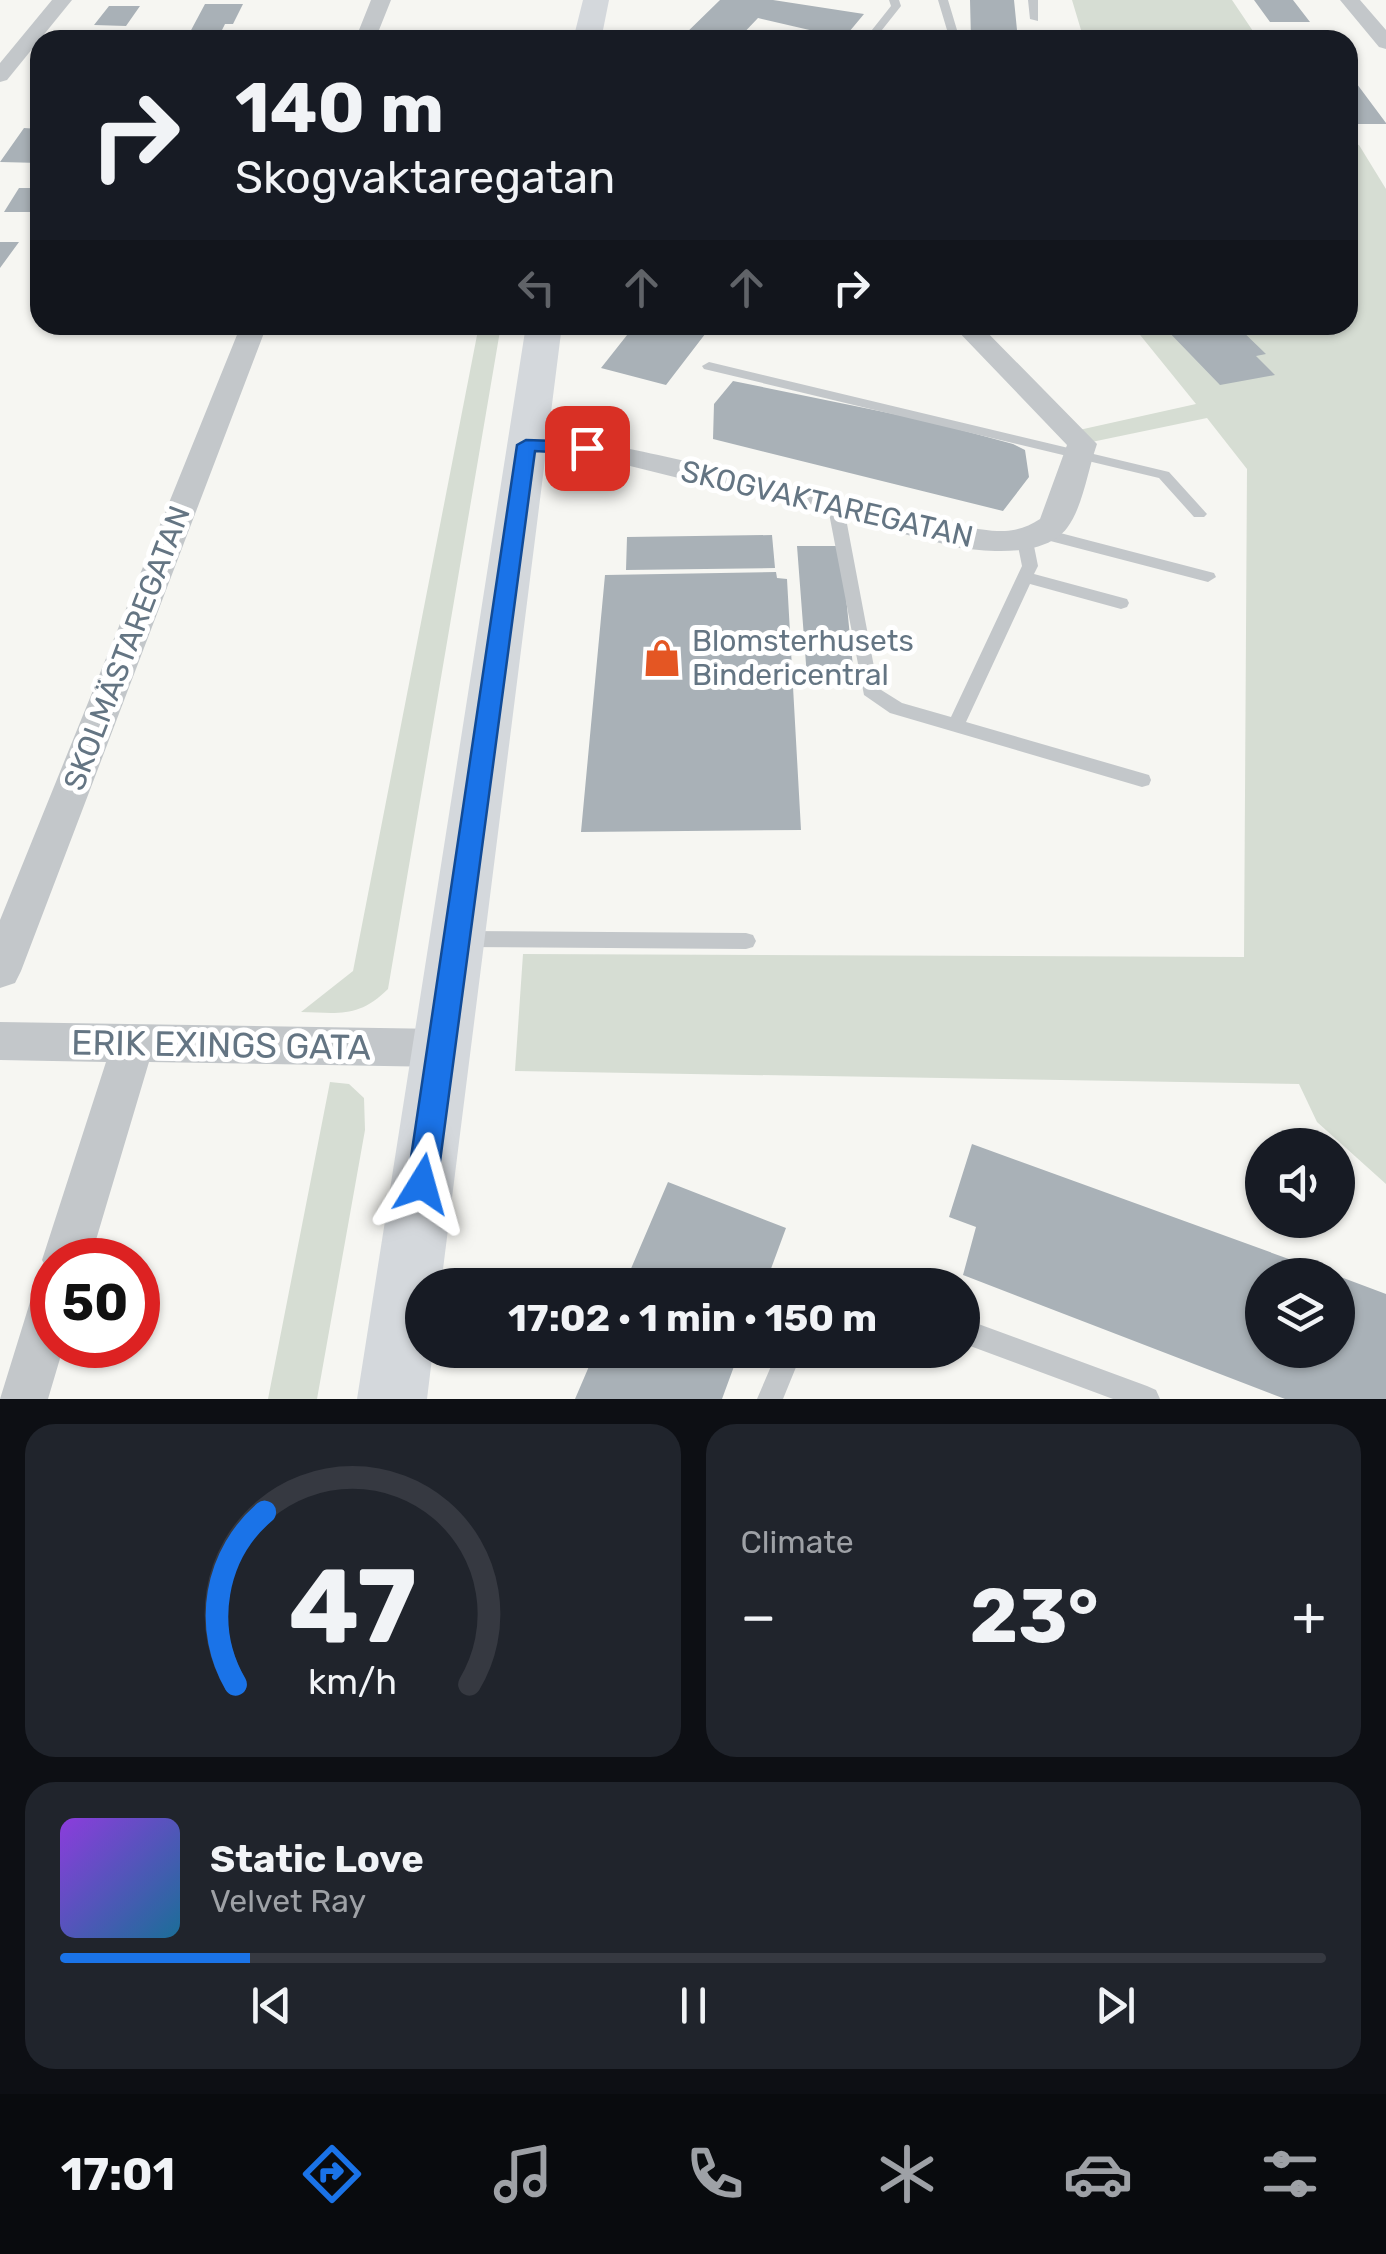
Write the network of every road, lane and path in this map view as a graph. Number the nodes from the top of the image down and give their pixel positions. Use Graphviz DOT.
graph roads {
  1 [pos="62,0"];
  2 [pos="381,0"];
  3 [pos="596,0"];
  4 [pos="894,0"];
  5 [pos="942,0"];
  6 [pos="1033,0"];
  7 [pos="1350,0"];
  8 [pos="1036,19"];
  9 [pos="38,30"];
  10 [pos="370,30"];
  11 [pos="589,30"];
  12 [pos="876,30"];
  13 [pos="952,30"];
  14 [pos="30,39"];
  15 [pos="1386,43"];
  16 [pos="0,76"];
  17 [pos="250,335"];
  18 [pos="542,335"];
  19 [pos="976,335"];
  20 [pos="708,366"];
  21 [pos="526,445"];
  22 [pos="1080,453"];
  23 [pos="836,508"];
  24 [pos="1199,514"];
  25 [pos="1033,537"];
  26 [pos="1208,577"];
  27 [pos="1024,578"];
  28 [pos="1120,603"];
  29 [pos="956,725"];
  30 [pos="1142,780"];
  31 [pos="455,938"];
  32 [pos="746,941"];
  33 [pos="0,971"];
  34 [pos="0,1041"];
  35 [pos="133,1044"];
  36 [pos="442,1048"];
  37 [pos="73,1238"];
  38 [pos="980,1337"];
  39 [pos="32,1368"];
  40 [pos="783,1368"];
  41 [pos="23,1399"];
  42 [pos="392,1399"];
  43 [pos="770,1399"];
  44 [pos="1146,1399"];
  1 -- 9 [label="street"];
  2 -- 10 [label="street"];
  3 -- 11 [label="main road"];
  4 -- 12 [label="lane"];
  5 -- 13 [label="lane"];
  6 -- 8 [label="lane"];
  7 -- 15 [label="street"];
  14 -- 16 [label="street"];
  17 -- 33 [label="street, SKOLMÄSTAREGATAN"];
  18 -- 21 [label="main road"];
  19 -- 22 [label="street"];
  20 -- 22 [label="lane"];
  21 -- 23 [label="street, SKOGVAKTAREGATAN"];
  21 -- 31 [label="main road"];
  22 -- 24 [label="lane"];
  22 -- 25 [label="street"];
  23 -- 25 [label="street, SKOGVAKTAREGATAN"];
  23 -- 29 [label="lane"];
  25 -- 26 [label="lane"];
  25 -- 27 [label="lane"];
  27 -- 28 [label="lane"];
  27 -- 29 [label="lane"];
  29 -- 30 [label="lane"];
  31 -- 32 [label="lane"];
  31 -- 36 [label="main road"];
  34 -- 35 [label="street, ERIK EXINGS GATA"];
  35 -- 36 [label="street, ERIK EXINGS GATA"];
  35 -- 37 [label="street"];
  36 -- 42 [label="main road"];
  38 -- 44 [label="lane"];
  39 -- 41 [label="street"];
  40 -- 43 [label="lane"];
}
